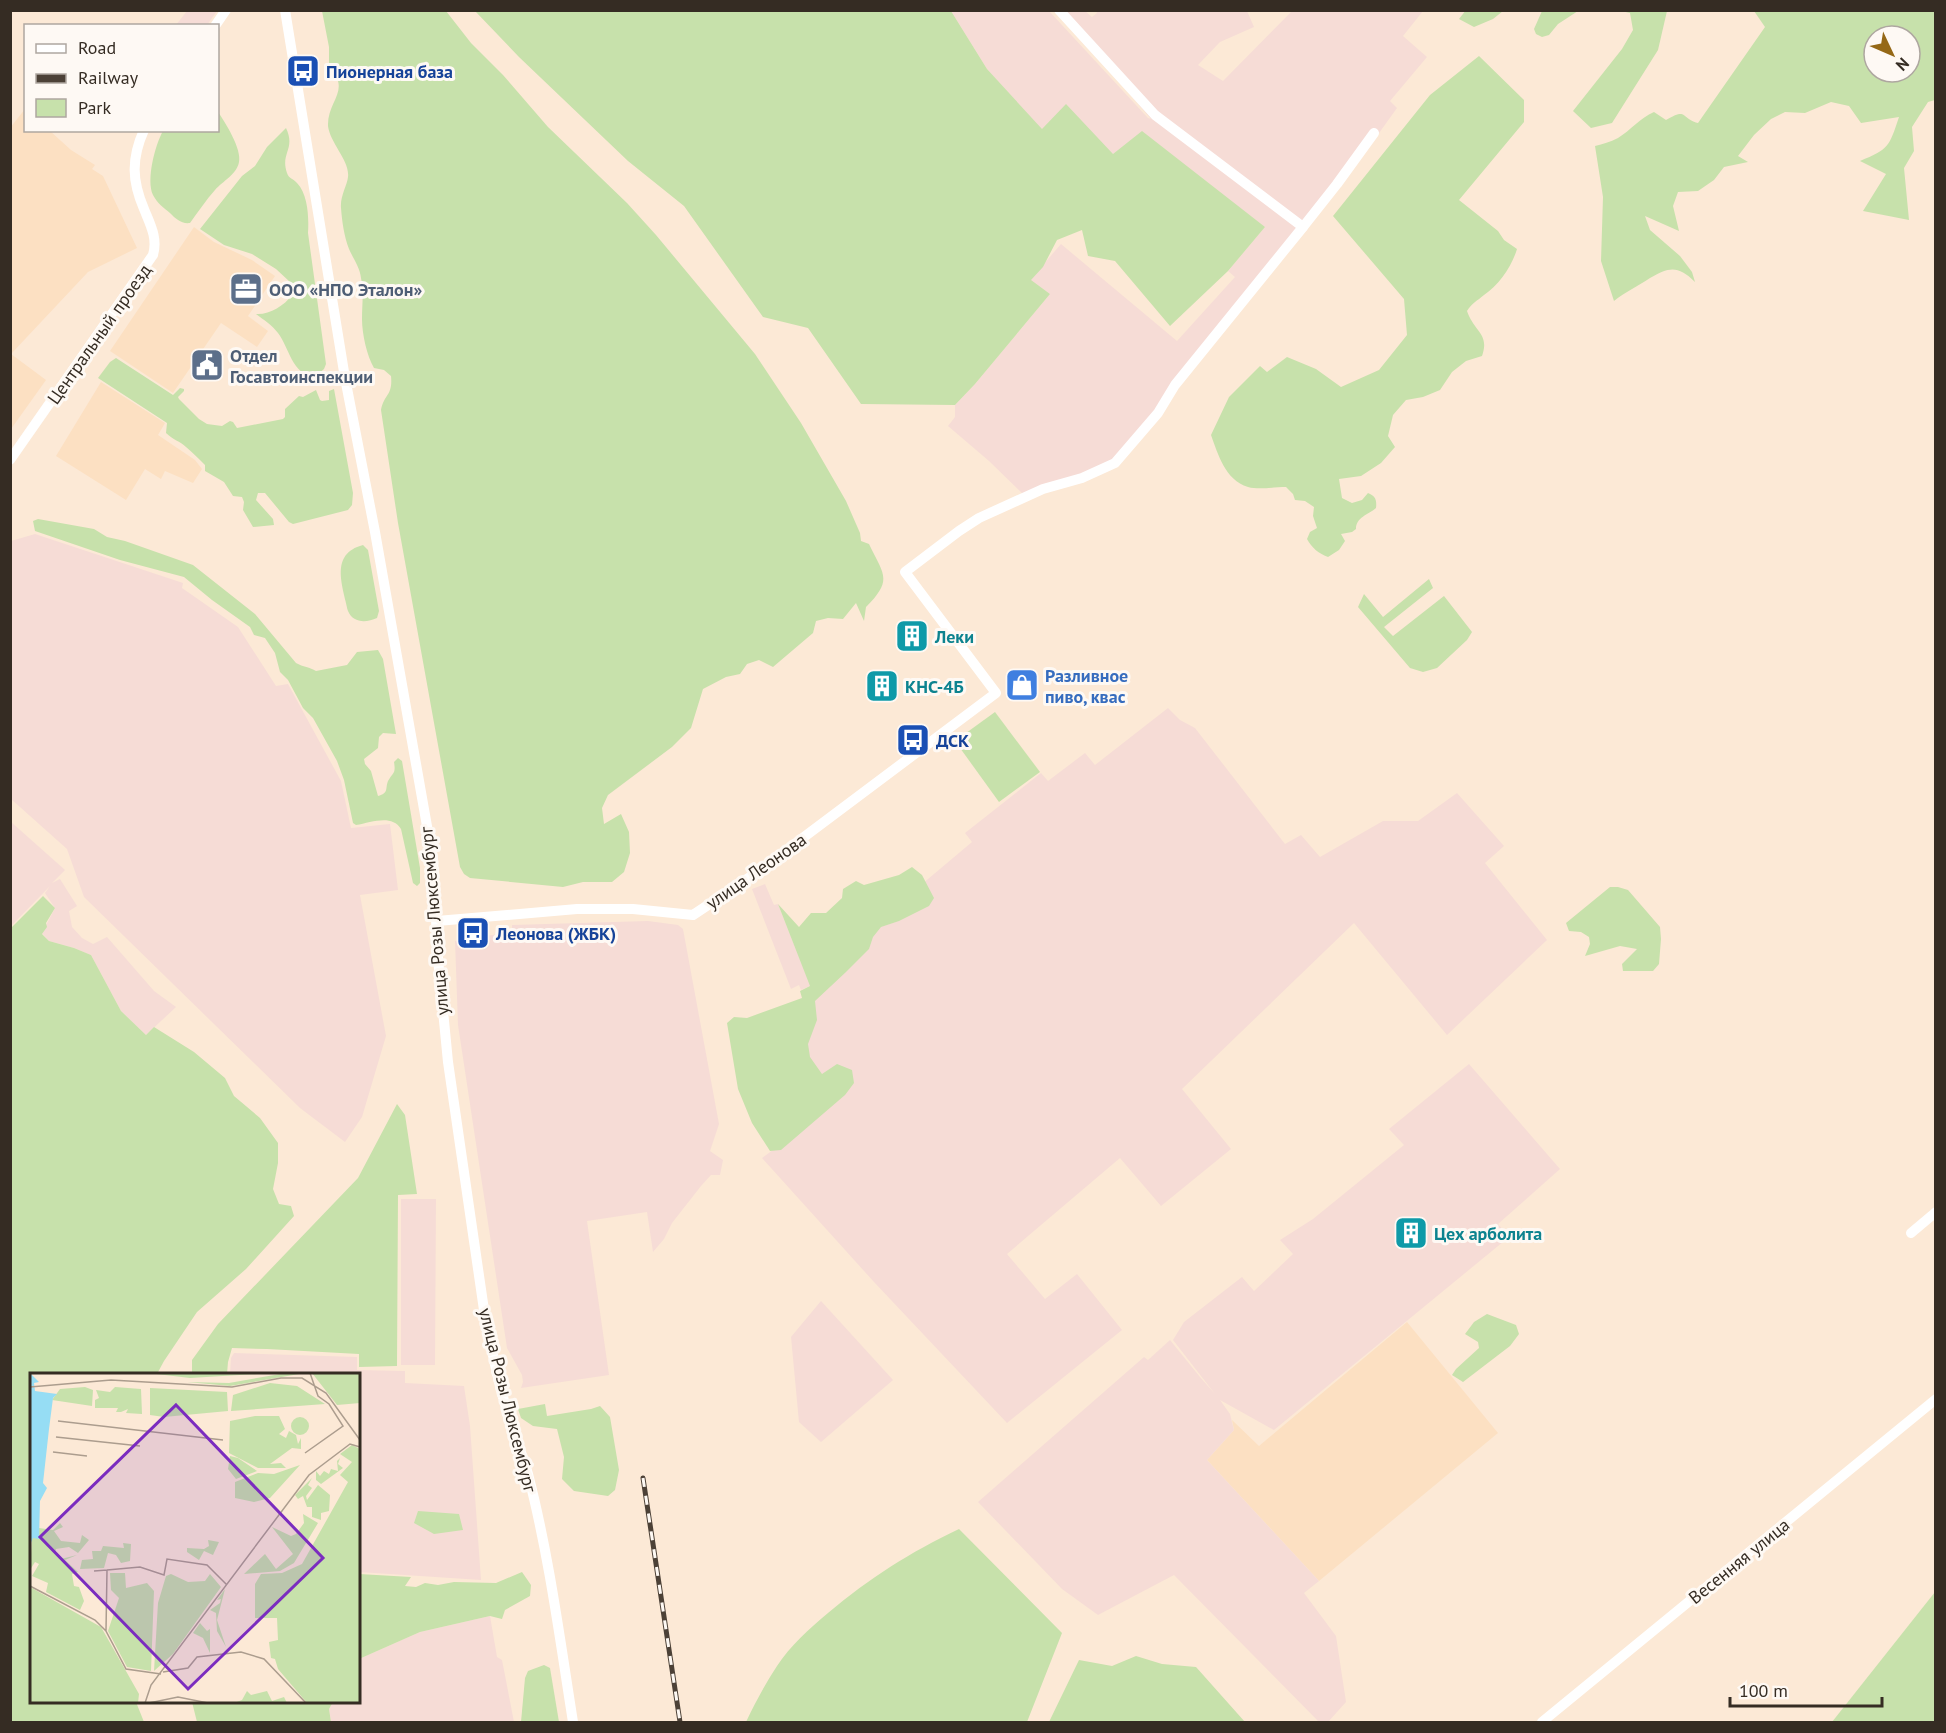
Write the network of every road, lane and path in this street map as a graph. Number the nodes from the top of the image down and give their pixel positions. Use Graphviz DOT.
graph roads {
  1 [pos="226,10"];
  2 [pos="285,10"];
  3 [pos="1059,10"];
  4 [pos="216,24"];
  5 [pos="143,132"];
  6 [pos="1374,133"];
  7 [pos="1303,227"];
  8 [pos="10,460"];
  9 [pos="437,921"];
  10 [pos="1935,1212"];
  11 [pos="1911,1233"];
  12 [pos="1935,1399"];
  13 [pos="573,1722"];
  14 [pos="1542,1722"];
  1 -- 4 [label="street"];
  2 -- 9 [label="street, улица Розы Люксембург"];
  3 -- 7 [label="street"];
  5 -- 8 [label="street, Центральный проезд"];
  6 -- 7 [label="street"];
  7 -- 9 [label="street, улица Леонова"];
  9 -- 13 [label="street, улица Розы Люксембург"];
  10 -- 11 [label="street"];
  12 -- 14 [label="street, Весенняя улица"];
}
